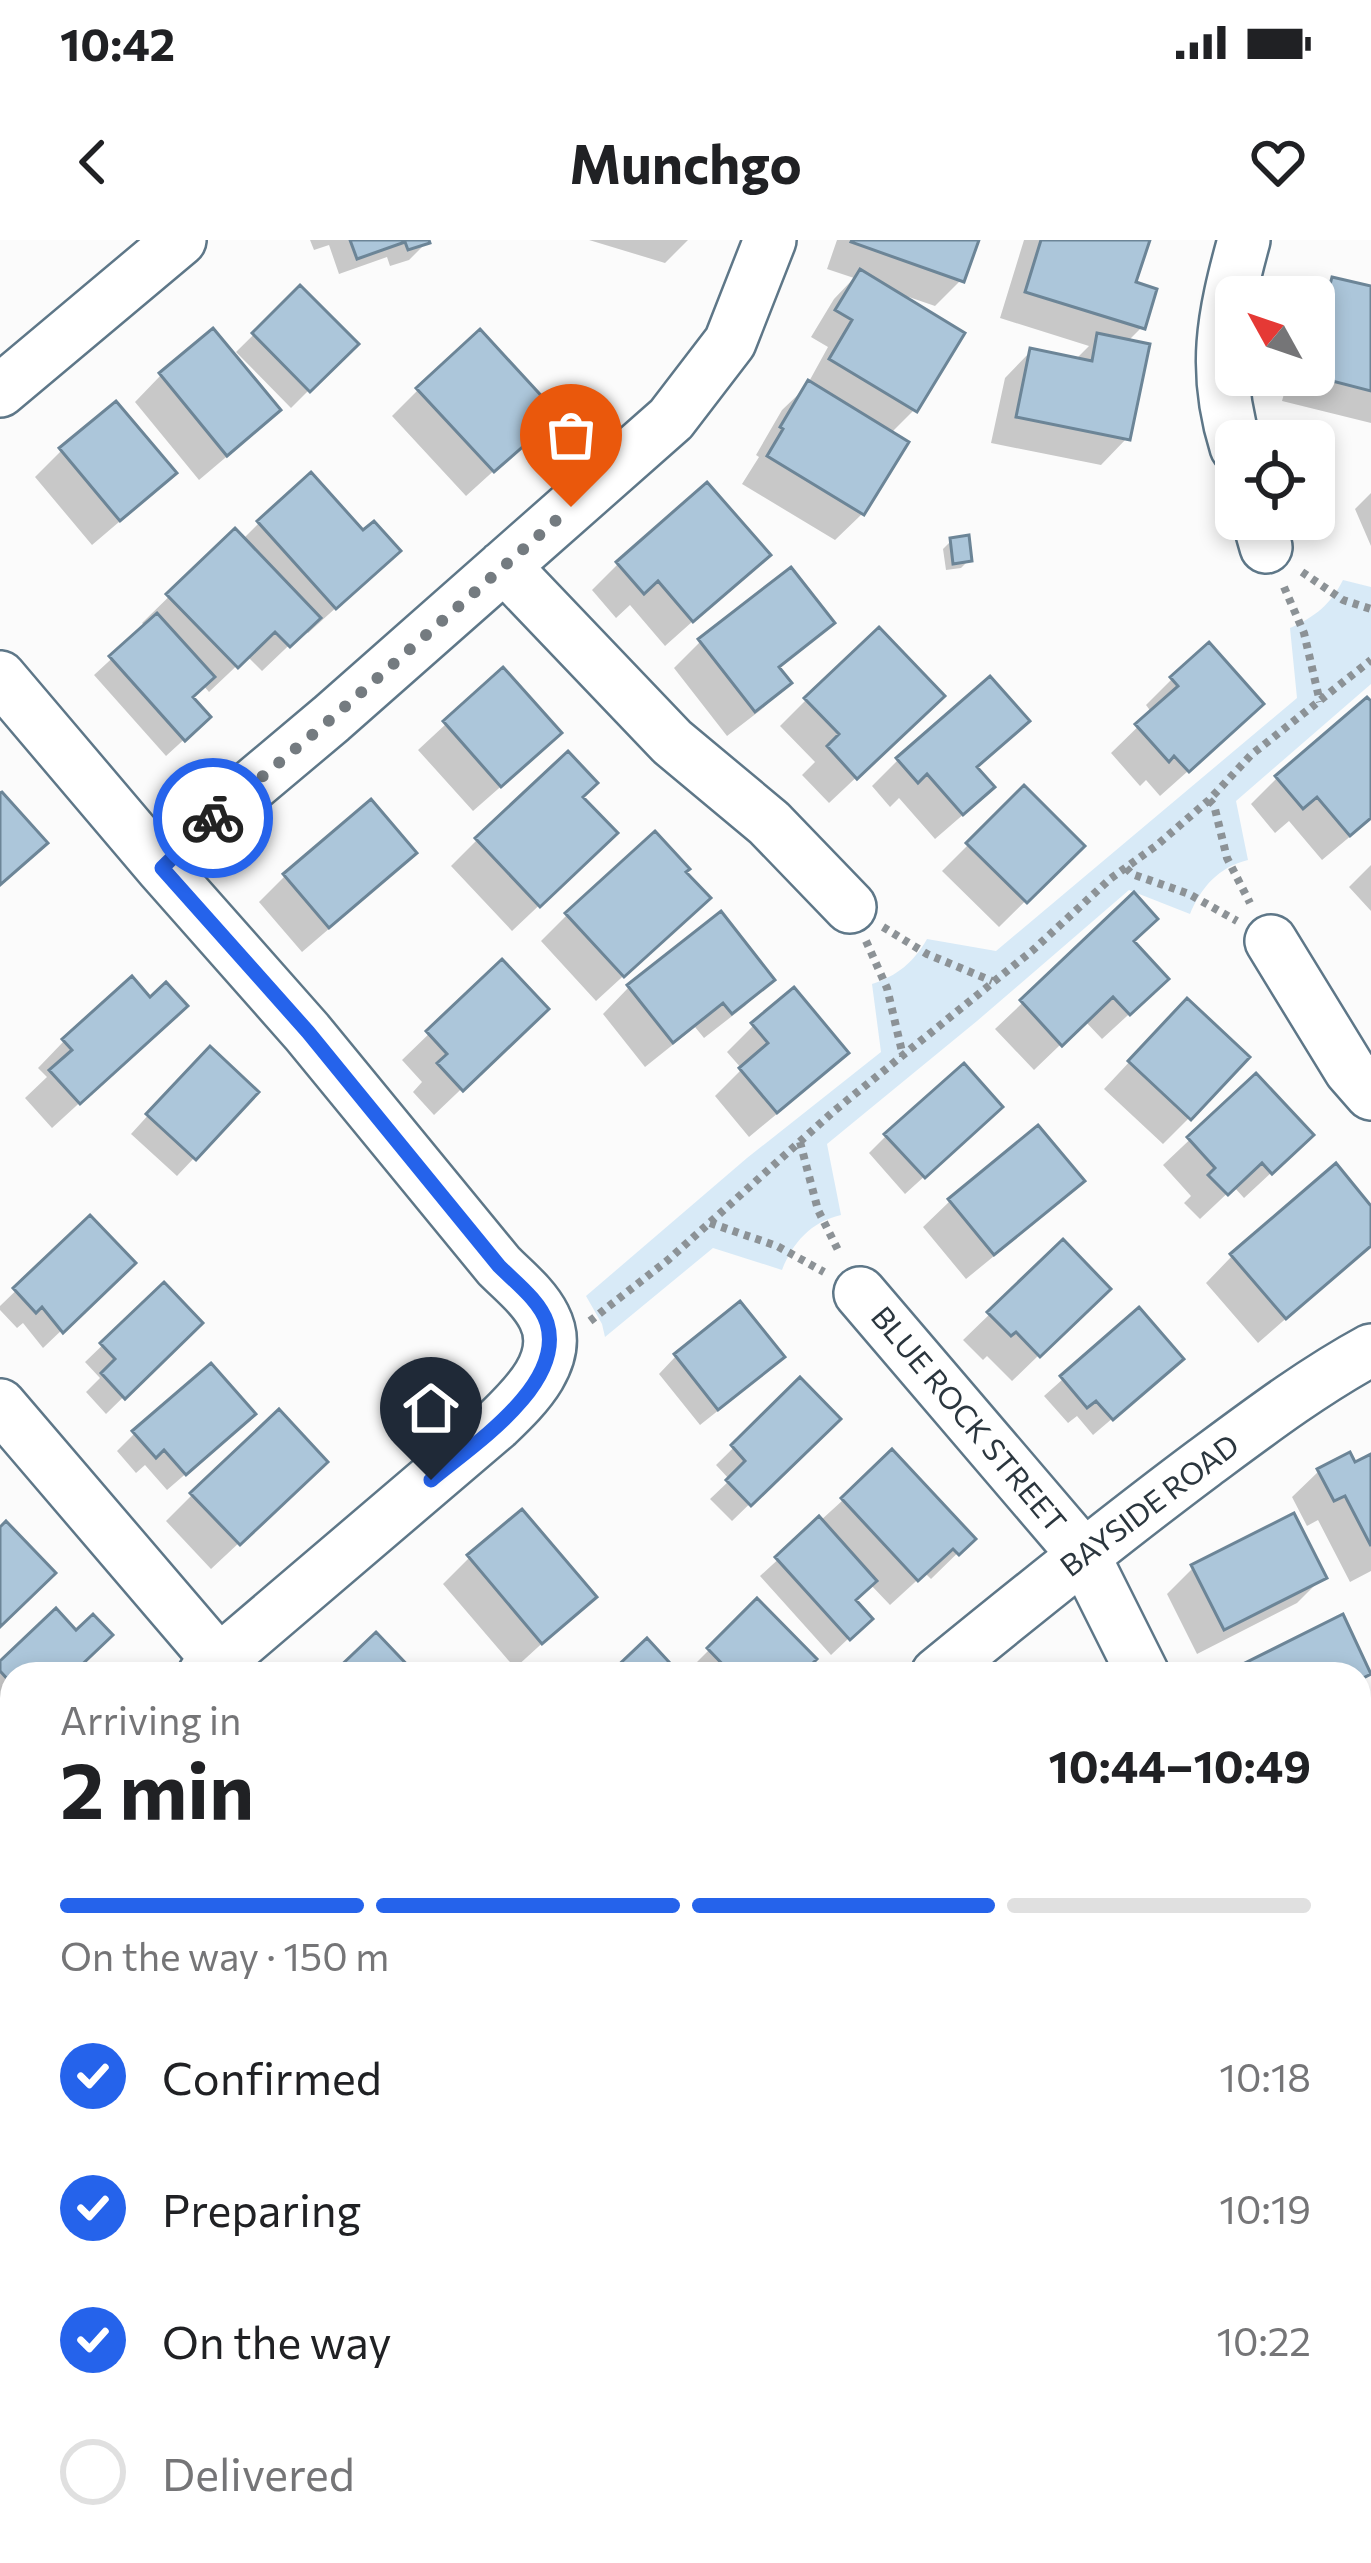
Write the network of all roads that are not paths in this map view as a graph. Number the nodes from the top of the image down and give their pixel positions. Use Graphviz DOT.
graph roads {
  1 [pos="180,240"];
  2 [pos="770,240"];
  3 [pos="1244,240"];
  4 [pos="0,391"];
  5 [pos="1231,420"];
  6 [pos="504,566"];
  7 [pos="0,677"];
  8 [pos="162,868"];
  9 [pos="850,907"];
  10 [pos="1271,941"];
  11 [pos="1371,1094"];
  12 [pos="860,1293"];
  13 [pos="1371,1350"];
  14 [pos="0,1405"];
  15 [pos="1083,1554"];
  16 [pos="207,1662"];
  17 [pos="217,1662"];
  18 [pos="952,1662"];
  19 [pos="1137,1662"];
  1 -- 4 [label="street"];
  2 -- 6 [label="street"];
  3 -- 5 [label="street"];
  6 -- 8 [label="street"];
  6 -- 9 [label="street"];
  7 -- 8 [label="street"];
  8 -- 17 [label="street"];
  10 -- 11 [label="street"];
  12 -- 15 [label="street, BLUE ROCK STREET"];
  13 -- 15 [label="street, BAYSIDE ROAD"];
  14 -- 16 [label="street"];
  15 -- 18 [label="street, BAYSIDE ROAD"];
  15 -- 19 [label="street, BLUE ROCK STREET"];
}
